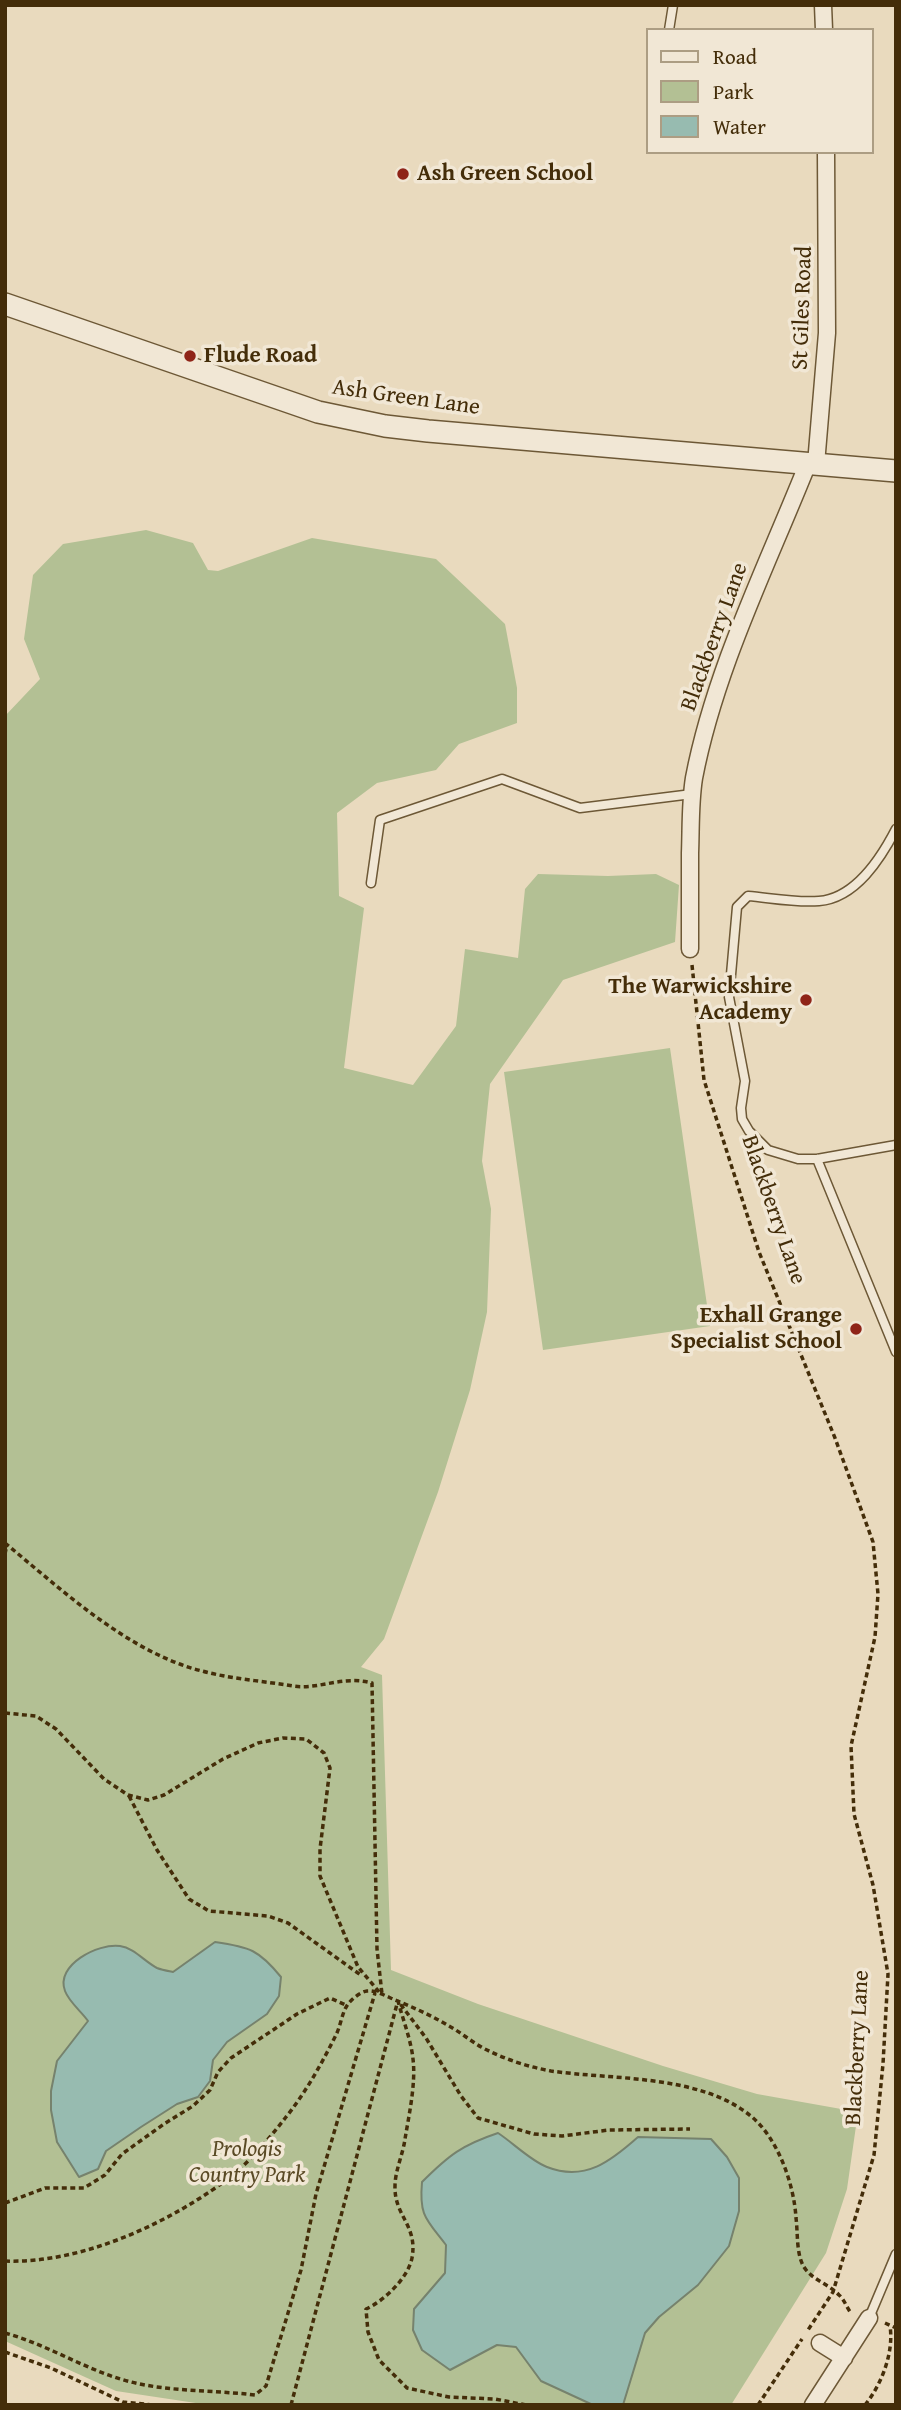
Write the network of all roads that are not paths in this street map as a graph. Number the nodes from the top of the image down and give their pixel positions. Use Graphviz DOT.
graph roads {
  1 [pos="673,5"];
  2 [pos="823,5"];
  3 [pos="669,28"];
  4 [pos="824,28"];
  5 [pos="826,154"];
  6 [pos="5,304"];
  7 [pos="812,464"];
  8 [pos="896,471"];
  9 [pos="692,794"];
  10 [pos="896,829"];
  11 [pos="371,883"];
  12 [pos="690,948"];
  13 [pos="896,1146"];
  14 [pos="817,1159"];
  15 [pos="896,1352"];
  16 [pos="896,2254"];
  17 [pos="869,2318"];
  18 [pos="820,2343"];
  19 [pos="844,2358"];
  20 [pos="813,2405"];
  1 -- 3 [label="lane"];
  2 -- 4 [label="street"];
  5 -- 7 [label="street, St Giles Road"];
  6 -- 7 [label="street, Ash Green Lane"];
  7 -- 8 [label="street, Ash Green Lane"];
  7 -- 9 [label="street, Blackberry Lane"];
  9 -- 11 [label="lane"];
  9 -- 12 [label="street, Blackberry Lane"];
  10 -- 14 [label="lane"];
  13 -- 14 [label="lane"];
  14 -- 15 [label="lane"];
  16 -- 17 [label="lane"];
  17 -- 19 [label="street"];
  18 -- 19 [label="street"];
  19 -- 20 [label="street"];
}
